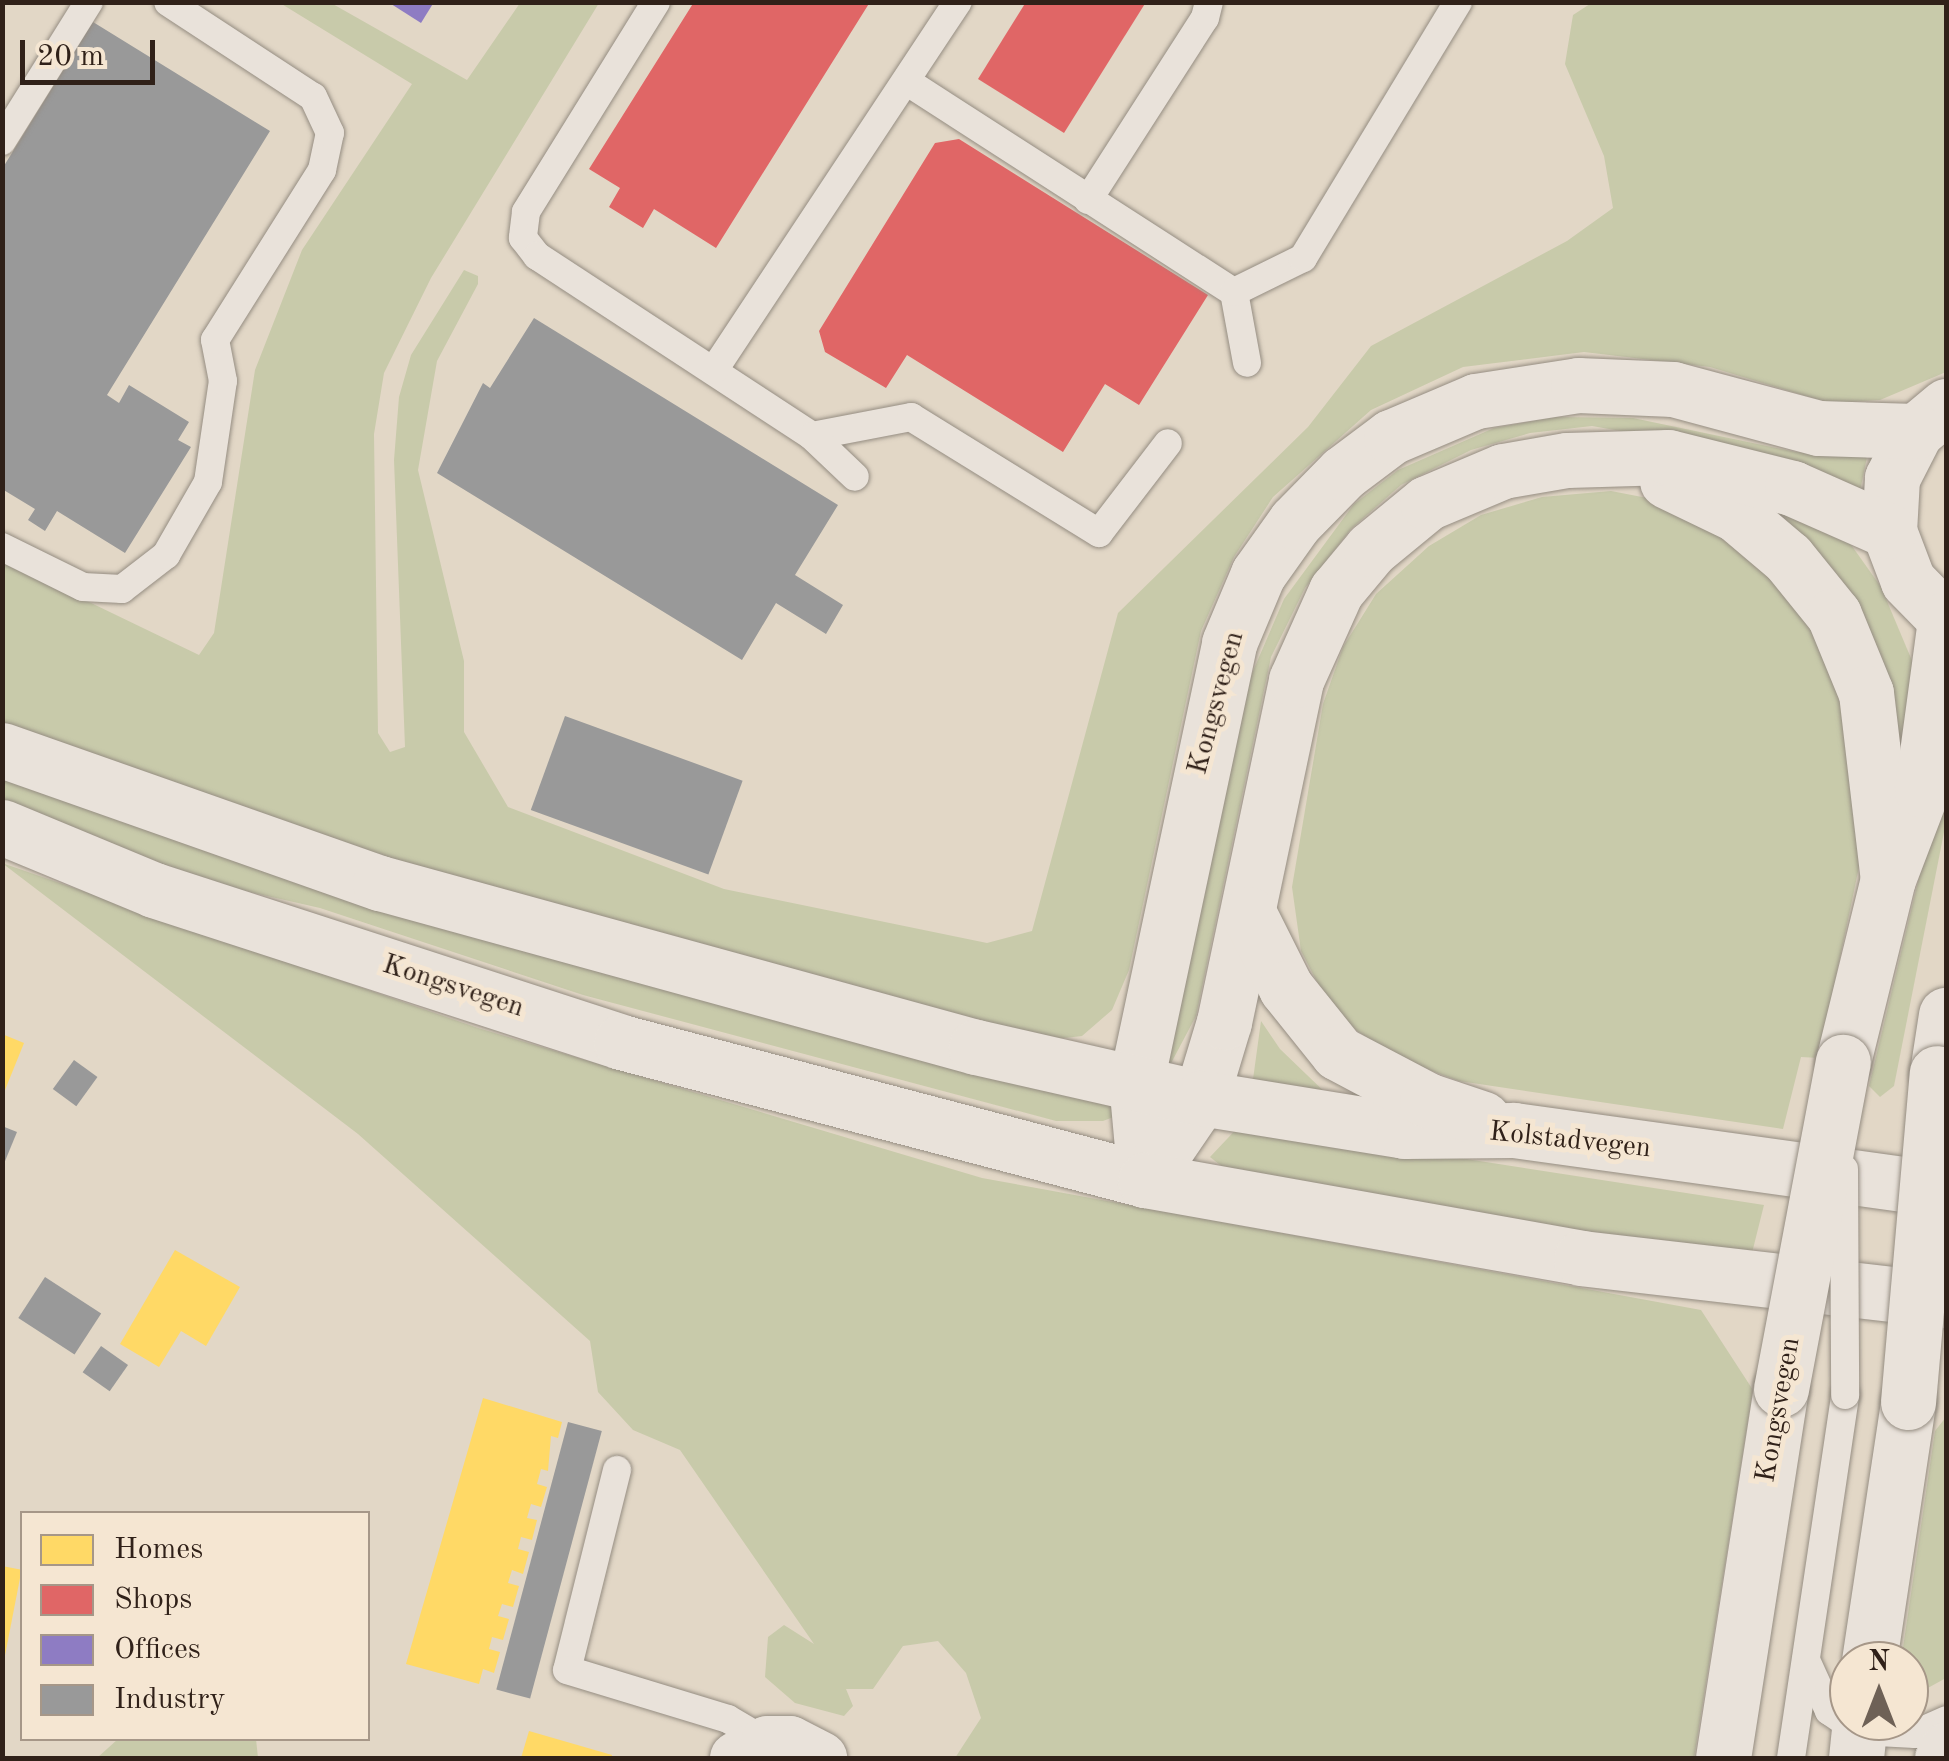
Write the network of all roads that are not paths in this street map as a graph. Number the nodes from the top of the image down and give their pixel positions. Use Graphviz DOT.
graph roads {
  1 [pos="89,2"];
  2 [pos="168,2"];
  3 [pos="656,2"];
  4 [pos="958,2"];
  5 [pos="1209,2"];
  6 [pos="1458,2"];
  7 [pos="906,81"];
  8 [pos="2,141"];
  9 [pos="1088,200"];
  10 [pos="1234,292"];
  11 [pos="1248,363"];
  12 [pos="714,370"];
  13 [pos="1931,418"];
  14 [pos="812,436"];
  15 [pos="1168,442"];
  16 [pos="1624,460"];
  17 [pos="854,477"];
  18 [pos="1889,531"];
  19 [pos="2,546"];
  20 [pos="1946,620"];
  21 [pos="2,750"];
  22 [pos="2,827"];
  23 [pos="1888,880"];
  24 [pos="1249,914"];
  25 [pos="1946,1015"];
  26 [pos="1844,1062"];
  27 [pos="1136,1082"];
  28 [pos="1200,1098"];
  29 [pos="1514,1130"];
  30 [pos="1145,1180"];
  31 [pos="1946,1190"];
  32 [pos="1946,1300"];
  33 [pos="617,1470"];
  34 [pos="1872,1641"];
  35 [pos="1806,1658"];
  36 [pos="1829,1711"];
  37 [pos="751,1750"];
  38 [pos="1946,1750"];
  39 [pos="821,1758"];
  40 [pos="1723,1758"];
  41 [pos="1791,1758"];
  42 [pos="1942,1758"];
  1 -- 8 [label="lane"];
  2 -- 19 [label="lane"];
  3 -- 12 [label="lane"];
  4 -- 7 [label="lane"];
  5 -- 9 [label="lane"];
  6 -- 10 [label="lane"];
  7 -- 9 [label="lane"];
  7 -- 12 [label="lane"];
  9 -- 10 [label="lane"];
  10 -- 11 [label="lane"];
  12 -- 14 [label="lane"];
  13 -- 18 [label="street"];
  13 -- 27 [label="street, Kongsvegen"];
  14 -- 15 [label="lane"];
  14 -- 17 [label="lane"];
  16 -- 18 [label="street"];
  16 -- 23 [label="street"];
  16 -- 24 [label="street"];
  18 -- 20 [label="street"];
  20 -- 23 [label="street"];
  21 -- 27 [label="street"];
  22 -- 30 [label="street, Kongsvegen"];
  23 -- 26 [label="street, Kongsvegen"];
  24 -- 28 [label="street"];
  24 -- 29 [label="street"];
  25 -- 34 [label="street, bridge"];
  26 -- 35 [label="lane, bridge"];
  26 -- 40 [label="street, Kongsvegen, bridge"];
  27 -- 28 [label="street, Kolstadvegen"];
  27 -- 30 [label="street, Kongsvegen"];
  28 -- 29 [label="street, Kolstadvegen"];
  28 -- 30 [label="street"];
  29 -- 31 [label="street, Kolstadvegen"];
  30 -- 32 [label="street"];
  33 -- 37 [label="lane"];
  35 -- 36 [label="lane"];
  35 -- 41 [label="lane"];
  37 -- 39 [label="street"];
  38 -- 42 [label="street"];
}
